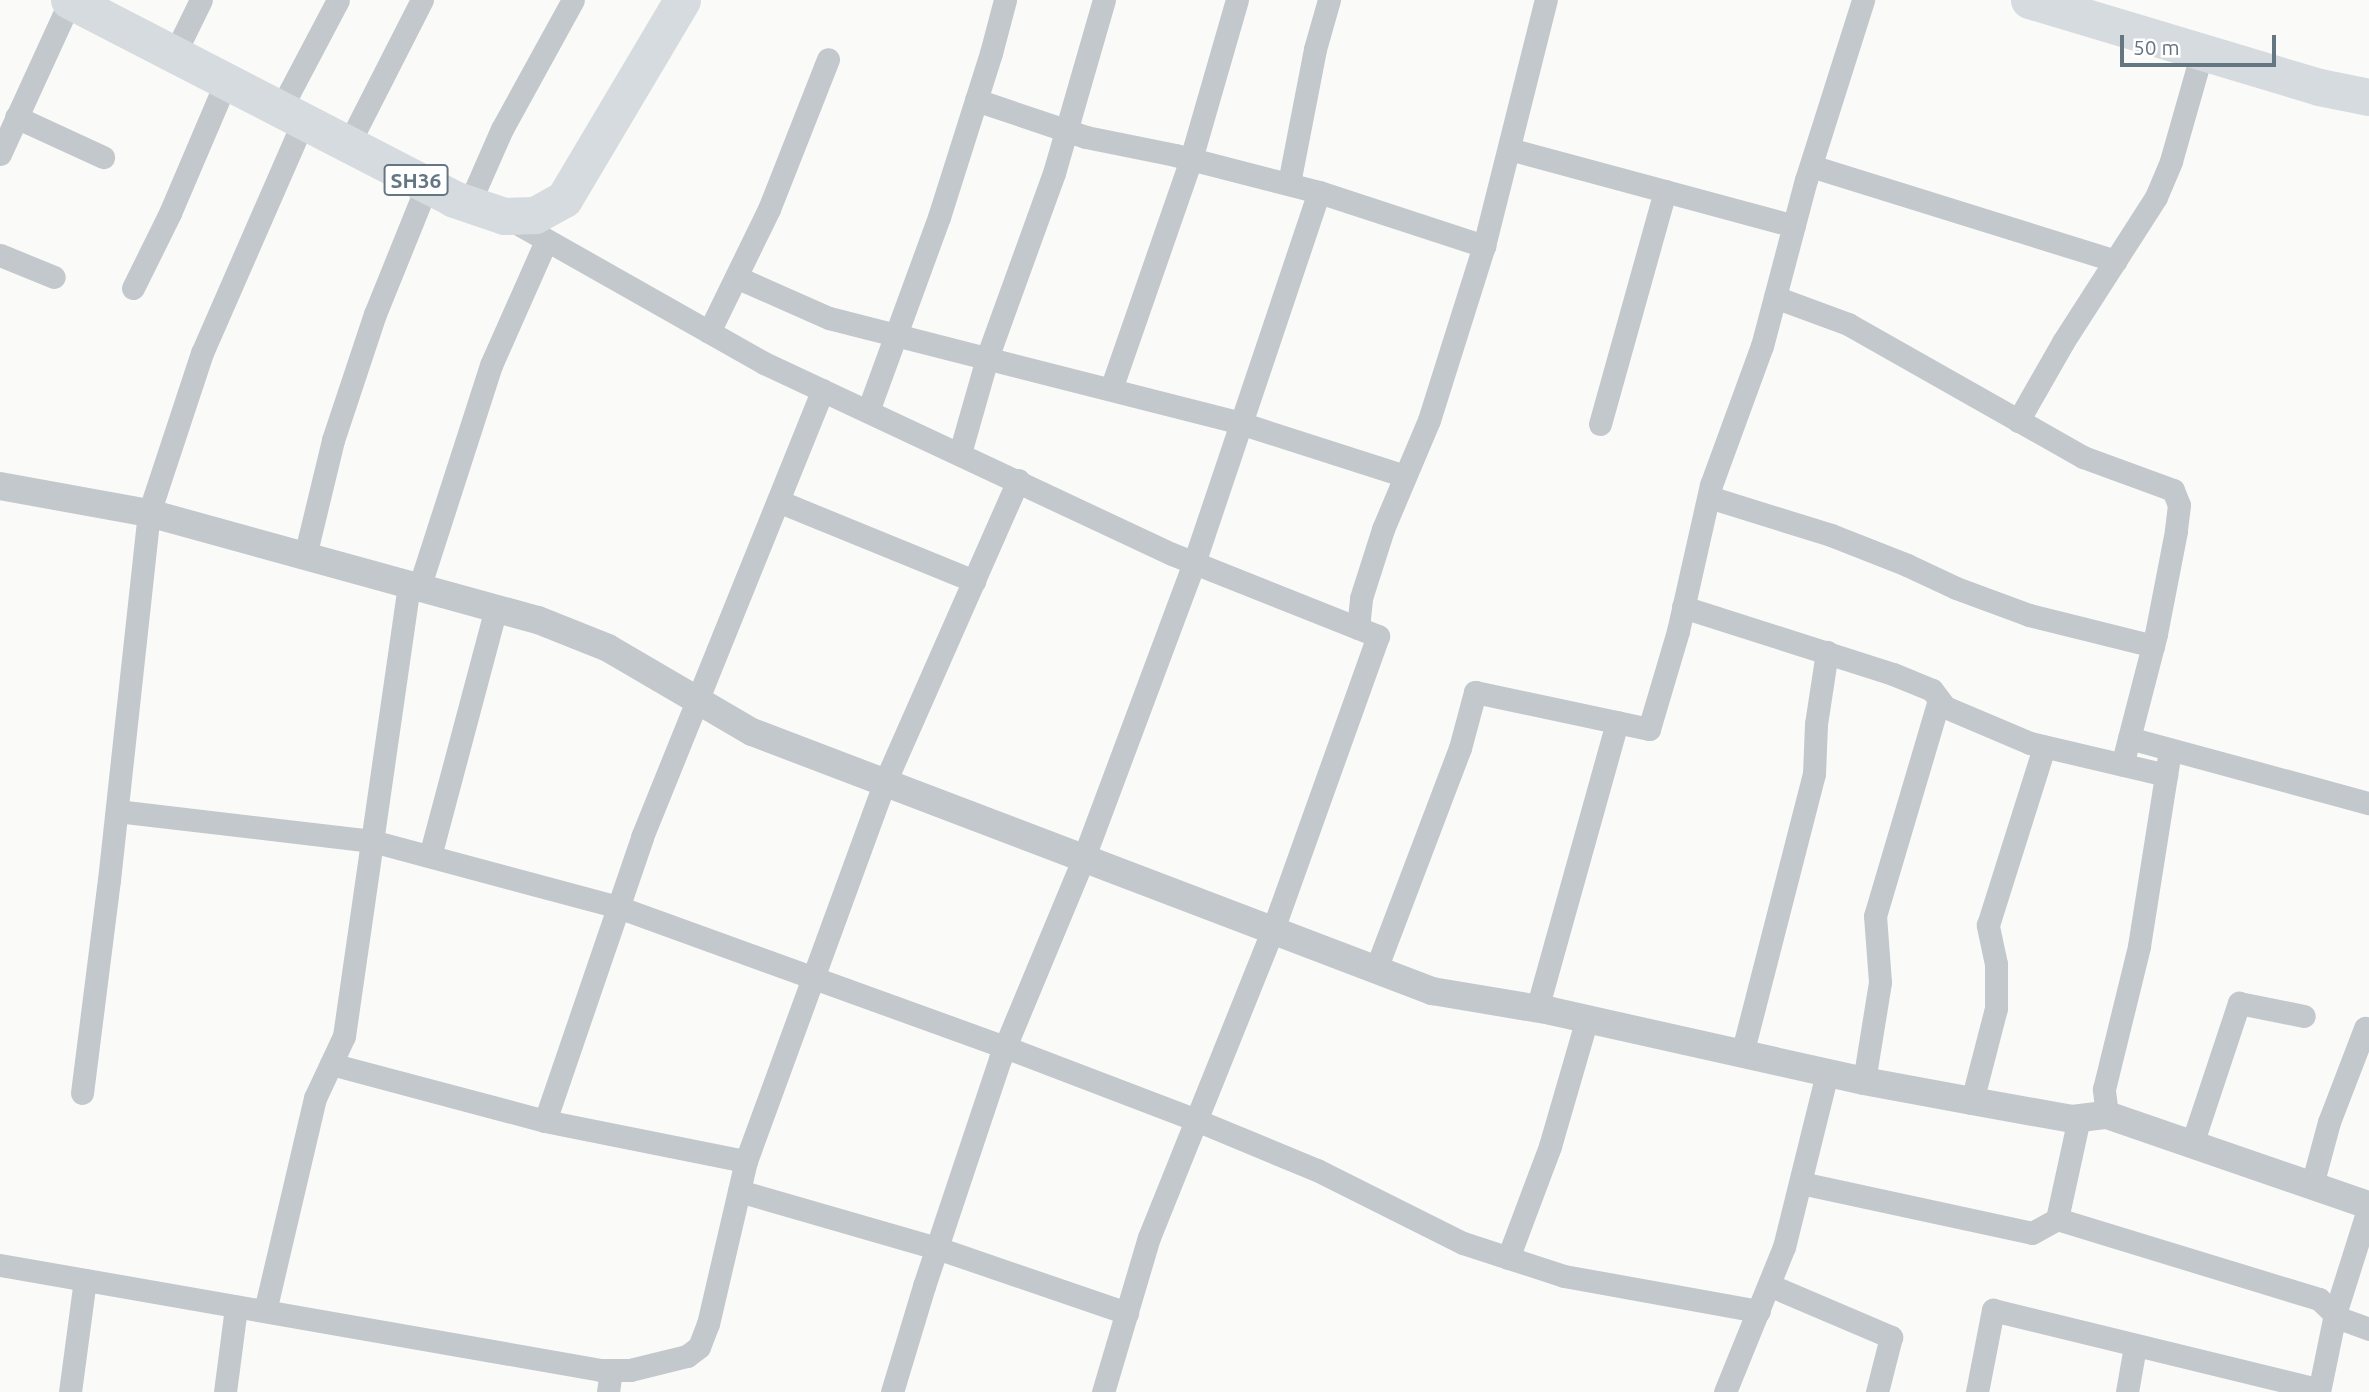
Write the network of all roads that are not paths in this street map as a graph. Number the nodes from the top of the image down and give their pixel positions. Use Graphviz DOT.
graph roads {
  1 [pos="201,0"];
  2 [pos="338,0"];
  3 [pos="422,0"];
  4 [pos="573,0"];
  5 [pos="682,0"];
  6 [pos="1005,0"];
  7 [pos="1104,0"];
  8 [pos="1237,0"];
  9 [pos="1329,0"];
  10 [pos="1546,0"];
  11 [pos="1863,0"];
  12 [pos="2029,0"];
  13 [pos="78,2"];
  14 [pos="2202,52"];
  15 [pos="174,55"];
  16 [pos="828,59"];
  17 [pos="226,82"];
  18 [pos="2367,93"];
  19 [pos="976,100"];
  20 [pos="292,116"];
  21 [pos="16,117"];
  22 [pos="1066,130"];
  23 [pos="348,145"];
  24 [pos="1508,149"];
  25 [pos="0,154"];
  26 [pos="103,157"];
  27 [pos="1191,159"];
  28 [pos="1811,166"];
  29 [pos="1289,183"];
  30 [pos="427,185"];
  31 [pos="1665,191"];
  32 [pos="1320,192"];
  33 [pos="469,204"];
  34 [pos="504,216"];
  35 [pos="1794,226"];
  36 [pos="546,241"];
  37 [pos="1484,246"];
  38 [pos="0,255"];
  39 [pos="2116,261"];
  40 [pos="54,277"];
  41 [pos="736,277"];
  42 [pos="134,288"];
  43 [pos="1775,297"];
  44 [pos="709,332"];
  45 [pos="896,335"];
  46 [pos="987,358"];
  47 [pos="1111,389"];
  48 [pos="823,390"];
  49 [pos="868,411"];
  50 [pos="2018,421"];
  51 [pos="1240,423"];
  52 [pos="1600,424"];
  53 [pos="960,453"];
  54 [pos="1405,476"];
  55 [pos="1018,480"];
  56 [pos="0,486"];
  57 [pos="1709,497"];
  58 [pos="778,501"];
  59 [pos="149,513"];
  60 [pos="305,556"];
  61 [pos="1194,563"];
  62 [pos="974,581"];
  63 [pos="414,586"];
  64 [pos="1683,607"];
  65 [pos="496,608"];
  66 [pos="1358,628"];
  67 [pos="2153,646"];
  68 [pos="1827,652"];
  69 [pos="697,699"];
  70 [pos="1939,700"];
  71 [pos="1618,722"];
  72 [pos="2129,738"];
  73 [pos="2044,747"];
  74 [pos="2170,750"];
  75 [pos="2122,765"];
  76 [pos="2165,775"];
  77 [pos="885,782"];
  78 [pos="2369,803"];
  79 [pos="117,811"];
  80 [pos="372,841"];
  81 [pos="430,856"];
  82 [pos="1084,857"];
  83 [pos="618,907"];
  84 [pos="1273,929"];
  85 [pos="1376,970"];
  86 [pos="812,978"];
  87 [pos="1537,1009"];
  88 [pos="2304,1016"];
  89 [pos="1587,1019"];
  90 [pos="2365,1028"];
  91 [pos="1005,1047"];
  92 [pos="1742,1054"];
  93 [pos="331,1064"];
  94 [pos="1827,1073"];
  95 [pos="1864,1081"];
  96 [pos="82,1093"];
  97 [pos="1972,1101"];
  98 [pos="2107,1115"];
  99 [pos="2079,1118"];
  100 [pos="1196,1120"];
  101 [pos="545,1121"];
  102 [pos="2192,1144"];
  103 [pos="746,1161"];
  104 [pos="1801,1182"];
  105 [pos="2312,1185"];
  106 [pos="739,1191"];
  107 [pos="2369,1205"];
  108 [pos="2057,1219"];
  109 [pos="936,1248"];
  110 [pos="1508,1258"];
  111 [pos="0,1265"];
  112 [pos="85,1280"];
  113 [pos="1769,1285"];
  114 [pos="236,1307"];
  115 [pos="265,1311"];
  116 [pos="1759,1311"];
  117 [pos="1127,1313"];
  118 [pos="2335,1314"];
  119 [pos="2369,1329"];
  120 [pos="2135,1346"];
  121 [pos="610,1381"];
  122 [pos="2318,1390"];
  123 [pos="70,1392"];
  124 [pos="225,1392"];
  125 [pos="892,1392"];
  126 [pos="1103,1392"];
  127 [pos="1724,1392"];
  128 [pos="1877,1392"];
  129 [pos="1977,1392"];
  130 [pos="2127,1392"];
  1 -- 15 [label="street"];
  2 -- 20 [label="street"];
  3 -- 23 [label="street"];
  4 -- 33 [label="street"];
  5 -- 34 [label="highway, SH36"];
  6 -- 19 [label="street"];
  7 -- 22 [label="street"];
  8 -- 27 [label="street"];
  9 -- 29 [label="street"];
  10 -- 24 [label="street"];
  11 -- 28 [label="street"];
  12 -- 14 [label="highway"];
  13 -- 15 [label="highway, SH36"];
  13 -- 21 [label="street"];
  14 -- 18 [label="highway"];
  14 -- 39 [label="street"];
  15 -- 17 [label="highway, SH36"];
  16 -- 41 [label="street"];
  17 -- 20 [label="highway, SH36"];
  17 -- 42 [label="street"];
  19 -- 22 [label="street"];
  19 -- 45 [label="street"];
  20 -- 23 [label="highway, SH36"];
  20 -- 59 [label="street"];
  21 -- 25 [label="street"];
  21 -- 26 [label="street"];
  22 -- 27 [label="street"];
  22 -- 46 [label="street"];
  23 -- 30 [label="highway, SH36"];
  24 -- 31 [label="street"];
  24 -- 37 [label="street"];
  27 -- 29 [label="street"];
  27 -- 47 [label="street"];
  28 -- 35 [label="street"];
  28 -- 39 [label="street"];
  29 -- 32 [label="street"];
  30 -- 33 [label="highway, SH36"];
  30 -- 60 [label="street"];
  31 -- 35 [label="street"];
  31 -- 52 [label="street"];
  32 -- 37 [label="street"];
  32 -- 51 [label="street"];
  33 -- 34 [label="highway, SH36"];
  34 -- 36 [label="street"];
  35 -- 43 [label="street"];
  36 -- 44 [label="street"];
  36 -- 63 [label="street"];
  37 -- 54 [label="street"];
  38 -- 40 [label="street"];
  39 -- 50 [label="street"];
  41 -- 44 [label="street"];
  41 -- 45 [label="street"];
  43 -- 50 [label="street"];
  43 -- 57 [label="street"];
  44 -- 48 [label="street"];
  45 -- 46 [label="street"];
  45 -- 49 [label="street"];
  46 -- 47 [label="street"];
  46 -- 53 [label="street"];
  47 -- 51 [label="street"];
  48 -- 49 [label="street"];
  48 -- 58 [label="street"];
  49 -- 53 [label="street"];
  50 -- 67 [label="street"];
  51 -- 54 [label="street"];
  51 -- 61 [label="street"];
  53 -- 55 [label="street"];
  54 -- 66 [label="street"];
  55 -- 61 [label="street"];
  55 -- 62 [label="street"];
  56 -- 59 [label="street"];
  57 -- 64 [label="street"];
  57 -- 67 [label="street"];
  58 -- 62 [label="street"];
  58 -- 69 [label="street"];
  59 -- 60 [label="street"];
  59 -- 79 [label="street"];
  60 -- 63 [label="street"];
  61 -- 66 [label="street"];
  61 -- 82 [label="street"];
  62 -- 77 [label="street"];
  63 -- 65 [label="street"];
  63 -- 80 [label="street"];
  64 -- 68 [label="street"];
  64 -- 71 [label="street"];
  65 -- 69 [label="street"];
  65 -- 81 [label="street"];
  66 -- 84 [label="street"];
  67 -- 72 [label="street"];
  68 -- 70 [label="street"];
  68 -- 92 [label="street"];
  69 -- 77 [label="street"];
  69 -- 83 [label="street"];
  70 -- 73 [label="street"];
  70 -- 95 [label="street"];
  71 -- 85 [label="street"];
  71 -- 87 [label="street"];
  72 -- 74 [label="street"];
  72 -- 75 [label="street"];
  73 -- 75 [label="street"];
  73 -- 97 [label="street"];
  74 -- 76 [label="street"];
  74 -- 78 [label="street"];
  75 -- 76 [label="street"];
  76 -- 98 [label="street"];
  77 -- 82 [label="street"];
  77 -- 86 [label="street"];
  79 -- 80 [label="street"];
  79 -- 96 [label="street"];
  80 -- 81 [label="street"];
  80 -- 93 [label="street"];
  81 -- 83 [label="street"];
  82 -- 84 [label="street"];
  82 -- 91 [label="street"];
  83 -- 86 [label="street"];
  83 -- 101 [label="street"];
  84 -- 85 [label="street"];
  84 -- 100 [label="street"];
  85 -- 87 [label="street"];
  86 -- 91 [label="street"];
  86 -- 103 [label="street"];
  87 -- 89 [label="street"];
  88 -- 102 [label="street"];
  89 -- 92 [label="street"];
  89 -- 110 [label="street"];
  90 -- 105 [label="street"];
  91 -- 100 [label="street"];
  91 -- 109 [label="street"];
  92 -- 94 [label="street"];
  93 -- 101 [label="street"];
  93 -- 115 [label="street"];
  94 -- 95 [label="street"];
  94 -- 104 [label="street"];
  95 -- 97 [label="street"];
  97 -- 99 [label="street"];
  98 -- 99 [label="street"];
  98 -- 102 [label="street"];
  99 -- 108 [label="street"];
  100 -- 110 [label="street"];
  100 -- 117 [label="street"];
  101 -- 103 [label="street"];
  102 -- 105 [label="street"];
  103 -- 106 [label="street"];
  104 -- 108 [label="street"];
  104 -- 113 [label="street"];
  105 -- 107 [label="street"];
  106 -- 109 [label="street"];
  106 -- 121 [label="street"];
  107 -- 118 [label="street"];
  108 -- 118 [label="street"];
  109 -- 117 [label="street"];
  109 -- 125 [label="street"];
  110 -- 116 [label="street"];
  111 -- 112 [label="street"];
  112 -- 114 [label="street"];
  112 -- 123 [label="street"];
  113 -- 116 [label="street"];
  113 -- 128 [label="street"];
  114 -- 115 [label="street"];
  114 -- 124 [label="street"];
  115 -- 121 [label="street"];
  116 -- 127 [label="street"];
  117 -- 126 [label="street"];
  118 -- 119 [label="street"];
  118 -- 122 [label="street"];
  120 -- 122 [label="street"];
  120 -- 129 [label="street"];
  120 -- 130 [label="street"];
}
